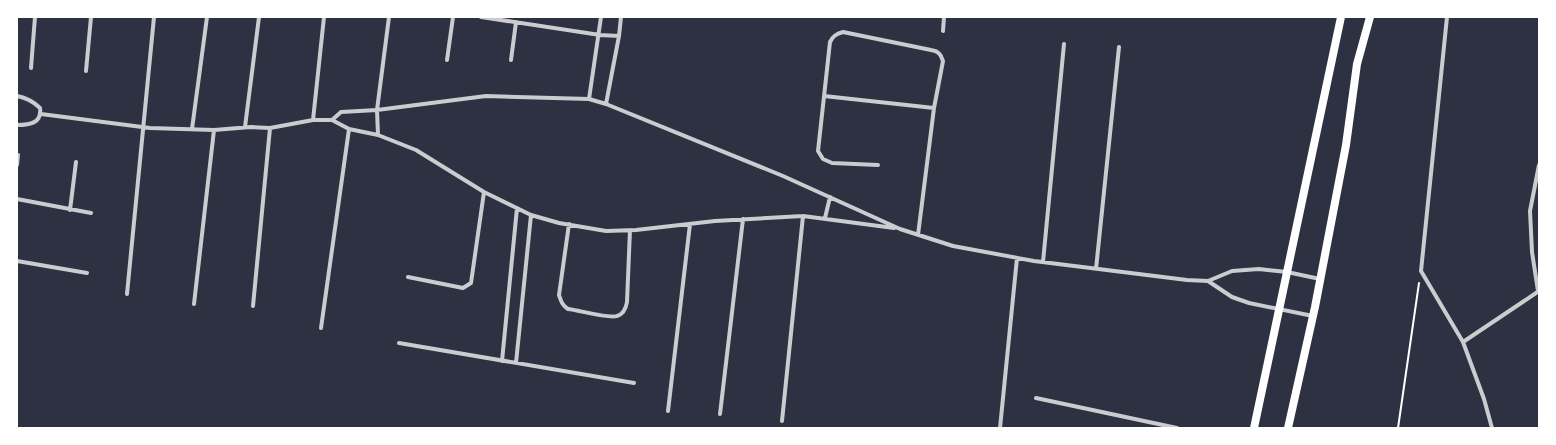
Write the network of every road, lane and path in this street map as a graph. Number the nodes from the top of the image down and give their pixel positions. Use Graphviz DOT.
graph roads {
  1 [pos="35,17"];
  2 [pos="91,17"];
  3 [pos="154,17"];
  4 [pos="207,17"];
  5 [pos="260,17"];
  6 [pos="324,17"];
  7 [pos="389,17"];
  8 [pos="453,17"];
  9 [pos="481,17"];
  10 [pos="601,17"];
  11 [pos="621,17"];
  12 [pos="944,17"];
  13 [pos="1341,17"];
  14 [pos="1370,17"];
  15 [pos="1447,17"];
  16 [pos="516,22"];
  17 [pos="943,31"];
  18 [pos="600,35"];
  19 [pos="619,36"];
  20 [pos="1064,44"];
  21 [pos="1120,48"];
  22 [pos="447,60"];
  23 [pos="511,60"];
  24 [pos="31,68"];
  25 [pos="86,71"];
  26 [pos="17,96"];
  27 [pos="824,96"];
  28 [pos="589,99"];
  29 [pos="606,104"];
  30 [pos="934,108"];
  31 [pos="377,110"];
  32 [pos="41,114"];
  33 [pos="313,120"];
  34 [pos="332,120"];
  35 [pos="17,125"];
  36 [pos="142,127"];
  37 [pos="245,127"];
  38 [pos="270,128"];
  39 [pos="192,129"];
  40 [pos="214,130"];
  41 [pos="349,130"];
  42 [pos="378,135"];
  43 [pos="18,155"];
  44 [pos="76,162"];
  45 [pos="17,165"];
  46 [pos="878,165"];
  47 [pos="1539,165"];
  48 [pos="484,192"];
  49 [pos="830,197"];
  50 [pos="17,200"];
  51 [pos="517,208"];
  52 [pos="70,210"];
  53 [pos="91,214"];
  54 [pos="531,215"];
  55 [pos="803,216"];
  56 [pos="825,218"];
  57 [pos="743,219"];
  58 [pos="569,224"];
  59 [pos="690,224"];
  60 [pos="900,229"];
  61 [pos="630,230"];
  62 [pos="918,235"];
  63 [pos="1017,258"];
  64 [pos="17,261"];
  65 [pos="1042,262"];
  66 [pos="1096,269"];
  67 [pos="1421,271"];
  68 [pos="1287,272"];
  69 [pos="87,273"];
  70 [pos="408,277"];
  71 [pos="1320,279"];
  72 [pos="1208,281"];
  73 [pos="1539,291"];
  74 [pos="127,294"];
  75 [pos="194,304"];
  76 [pos="253,306"];
  77 [pos="1280,309"];
  78 [pos="1313,316"];
  79 [pos="321,328"];
  80 [pos="1463,342"];
  81 [pos="399,343"];
  82 [pos="502,360"];
  83 [pos="516,363"];
  84 [pos="634,383"];
  85 [pos="1036,398"];
  86 [pos="668,411"];
  87 [pos="720,414"];
  88 [pos="782,421"];
  89 [pos="1000,428"];
  90 [pos="1177,428"];
  91 [pos="1254,428"];
  92 [pos="1288,428"];
  93 [pos="1398,428"];
  94 [pos="1492,428"];
  1 -- 24 [label="street"];
  2 -- 25 [label="street"];
  3 -- 36 [label="street"];
  4 -- 39 [label="street"];
  5 -- 37 [label="street"];
  6 -- 33 [label="street"];
  7 -- 31 [label="street"];
  8 -- 22 [label="street"];
  9 -- 16 [label="street"];
  10 -- 18 [label="street"];
  11 -- 19 [label="street"];
  12 -- 17 [label="street"];
  13 -- 68 [label="main road"];
  14 -- 71 [label="main road"];
  15 -- 67 [label="street"];
  16 -- 18 [label="street"];
  16 -- 23 [label="street"];
  18 -- 19 [label="street"];
  18 -- 28 [label="street"];
  19 -- 29 [label="street"];
  20 -- 65 [label="street"];
  21 -- 66 [label="street"];
  26 -- 32 [label="street"];
  27 -- 30 [label="street"];
  27 -- 30 [label="street"];
  27 -- 46 [label="street"];
  28 -- 29 [label="street"];
  28 -- 31 [label="street"];
  29 -- 49 [label="street"];
  30 -- 62 [label="street"];
  31 -- 34 [label="street"];
  31 -- 42 [label="street"];
  32 -- 35 [label="street"];
  32 -- 36 [label="street"];
  33 -- 34 [label="street"];
  33 -- 38 [label="street"];
  34 -- 41 [label="street"];
  36 -- 39 [label="street"];
  36 -- 74 [label="street"];
  37 -- 38 [label="street"];
  37 -- 40 [label="street"];
  38 -- 76 [label="street"];
  39 -- 40 [label="street"];
  40 -- 75 [label="street"];
  41 -- 42 [label="street"];
  41 -- 79 [label="street"];
  42 -- 48 [label="street"];
  43 -- 45 [label="street"];
  44 -- 52 [label="street"];
  47 -- 73 [label="street"];
  48 -- 51 [label="street"];
  48 -- 70 [label="street"];
  49 -- 56 [label="street"];
  49 -- 60 [label="street"];
  50 -- 52 [label="street"];
  51 -- 54 [label="street"];
  51 -- 82 [label="street"];
  52 -- 53 [label="street"];
  54 -- 58 [label="street"];
  54 -- 83 [label="street"];
  55 -- 56 [label="street"];
  55 -- 57 [label="street"];
  55 -- 88 [label="street"];
  56 -- 60 [label="street"];
  57 -- 59 [label="street"];
  57 -- 87 [label="street"];
  58 -- 61 [label="street"];
  58 -- 61 [label="street"];
  59 -- 61 [label="street"];
  59 -- 86 [label="street"];
  60 -- 62 [label="street"];
  62 -- 63 [label="street"];
  63 -- 65 [label="street"];
  63 -- 89 [label="street"];
  64 -- 69 [label="street"];
  65 -- 66 [label="street"];
  66 -- 72 [label="street"];
  67 -- 80 [label="street"];
  67 -- 93 [label="path"];
  68 -- 71 [label="street"];
  68 -- 72 [label="street"];
  68 -- 77 [label="main road"];
  71 -- 78 [label="main road"];
  72 -- 77 [label="street"];
  73 -- 80 [label="street"];
  77 -- 78 [label="street"];
  77 -- 91 [label="main road"];
  78 -- 92 [label="main road"];
  80 -- 94 [label="street"];
  81 -- 82 [label="street"];
  82 -- 83 [label="street"];
  83 -- 84 [label="street"];
  85 -- 90 [label="street"];
}
